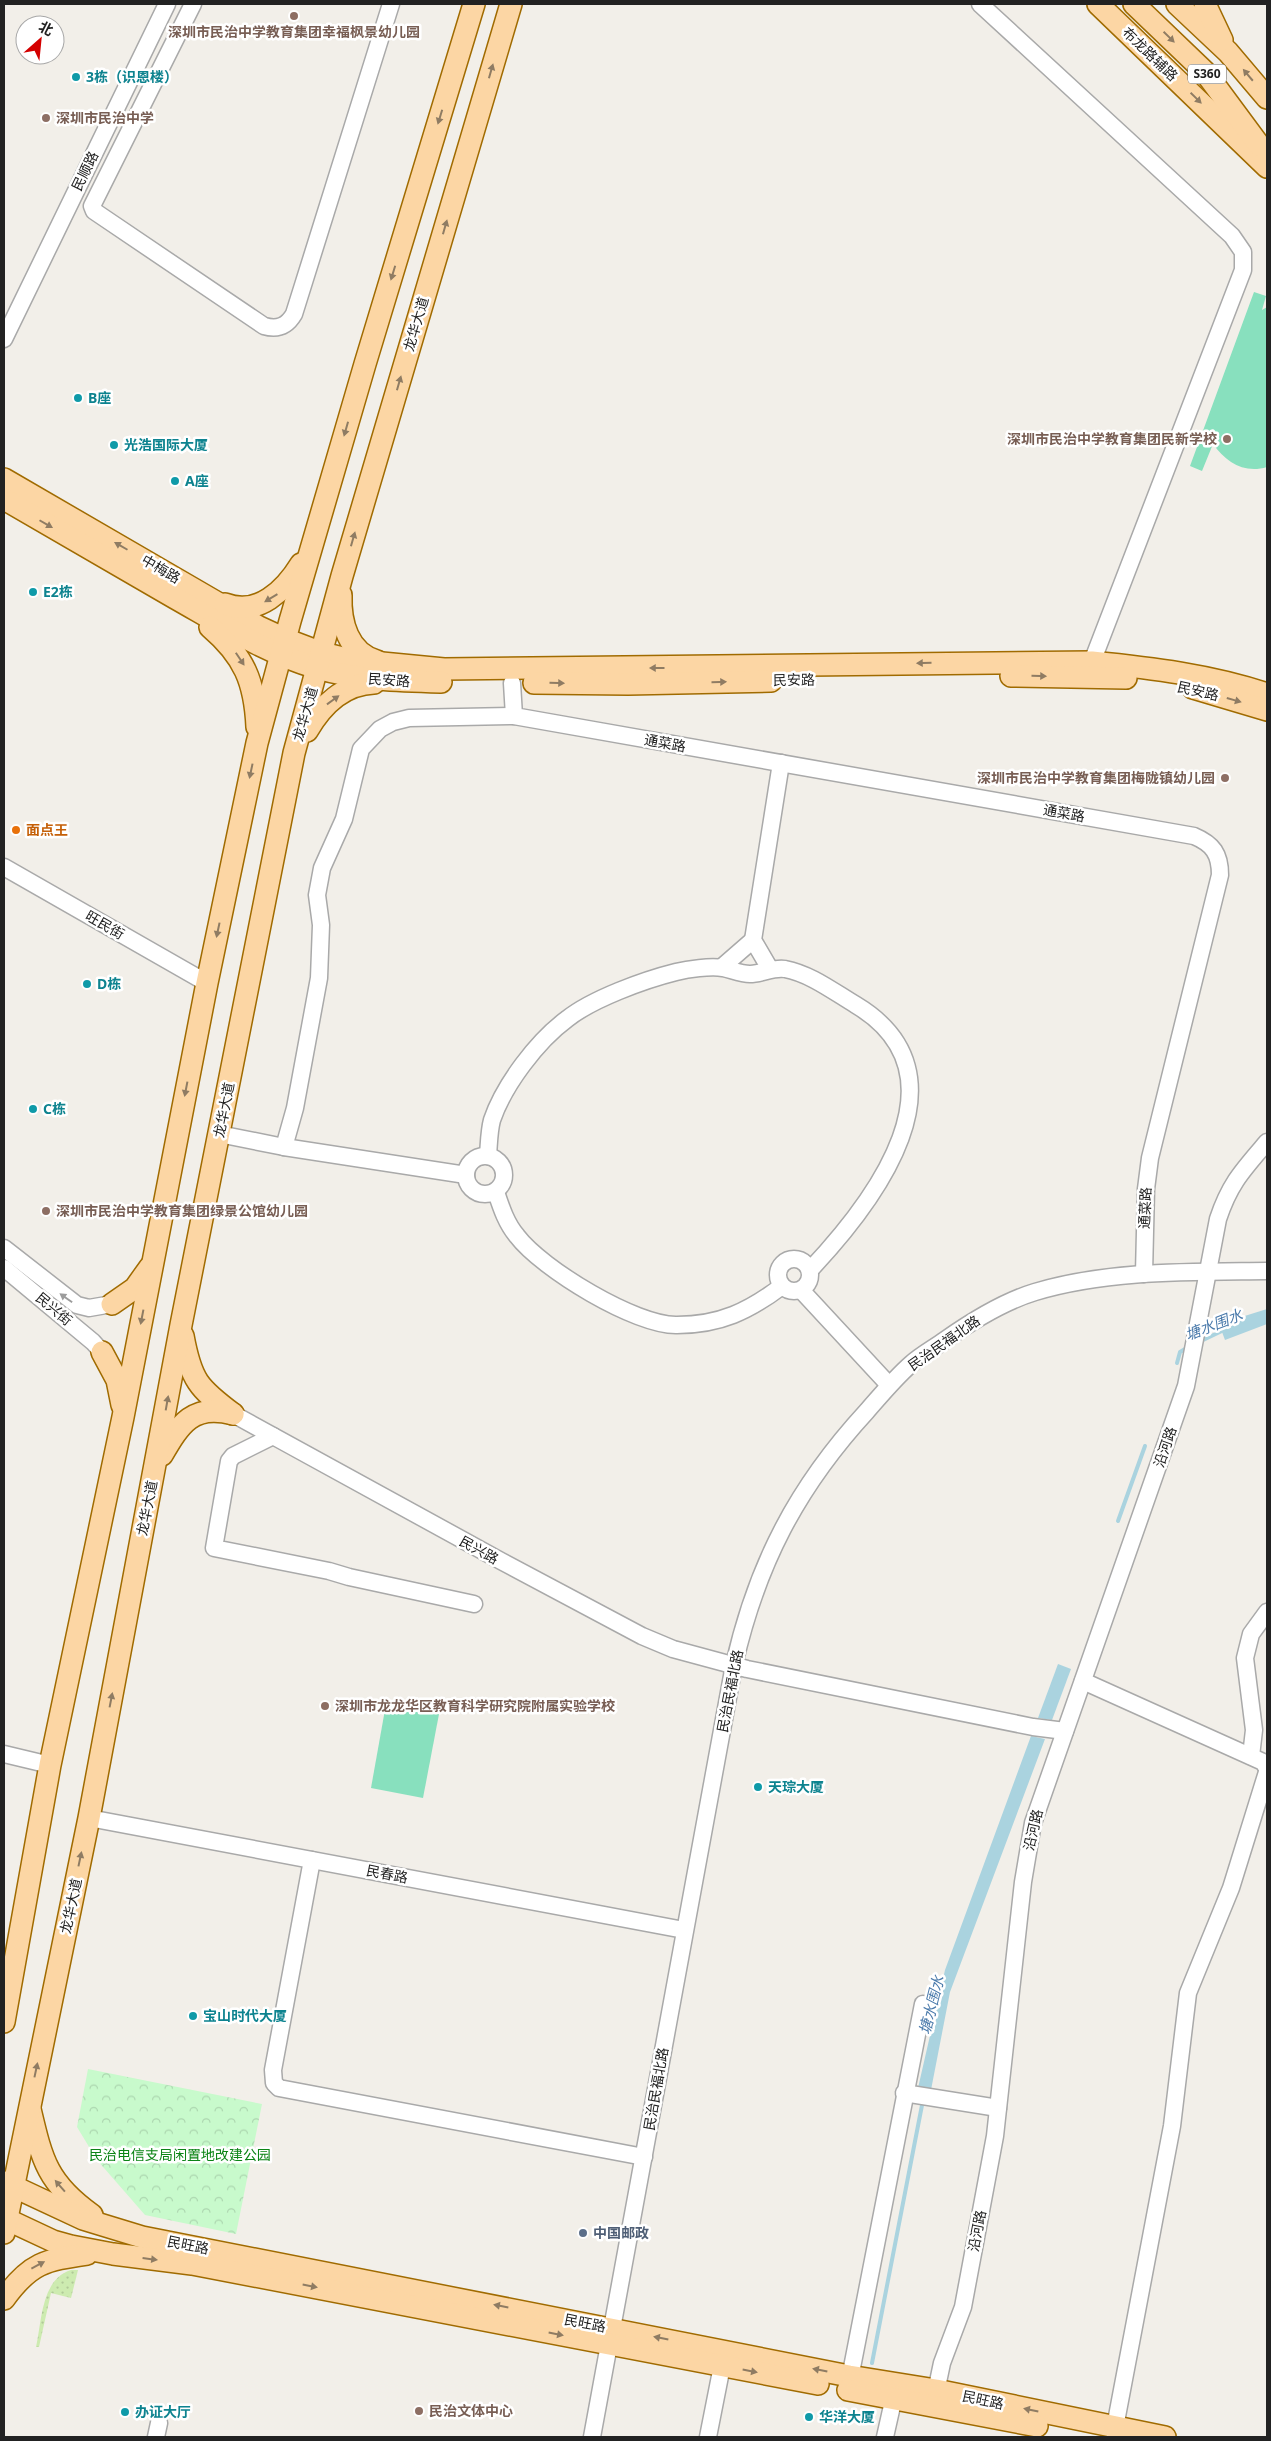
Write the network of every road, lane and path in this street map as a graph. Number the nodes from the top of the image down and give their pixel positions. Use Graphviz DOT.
graph roads {
  1 [pos="167,4"];
  2 [pos="192,4"];
  3 [pos="391,4"];
  4 [pos="474,4"];
  5 [pos="511,4"];
  6 [pos="980,4"];
  7 [pos="1098,4"];
  8 [pos="1134,4"];
  9 [pos="1177,4"];
  10 [pos="1204,4"];
  11 [pos="1228,52"];
  12 [pos="1267,98"];
  13 [pos="1267,156"];
  14 [pos="1267,167"];
  15 [pos="4,339"];
  16 [pos="4,479"];
  17 [pos="4,499"];
  18 [pos="312,547"];
  19 [pos="342,576"];
  20 [pos="212,599"];
  21 [pos="180,600"];
  22 [pos="283,648"];
  23 [pos="320,661"];
  24 [pos="1092,662"];
  25 [pos="410,674"];
  26 [pos="512,683"];
  27 [pos="1267,694"];
  28 [pos="1267,710"];
  29 [pos="514,716"];
  30 [pos="257,743"];
  31 [pos="294,752"];
  32 [pos="781,763"];
  33 [pos="4,867"];
  34 [pos="753,940"];
  35 [pos="722,968"];
  36 [pos="770,969"];
  37 [pos="206,983"];
  38 [pos="219,1134"];
  39 [pos="1267,1142"];
  40 [pos="284,1147"];
  41 [pos="488,1155"];
  42 [pos="466,1175"];
  43 [pos="496,1192"];
  44 [pos="4,1248"];
  45 [pos="154,1260"];
  46 [pos="4,1268"];
  47 [pos="810,1270"];
  48 [pos="1267,1271"];
  49 [pos="1208,1272"];
  50 [pos="1144,1274"];
  51 [pos="782,1286"];
  52 [pos="801,1290"];
  53 [pos="112,1304"];
  54 [pos="181,1325"];
  55 [pos="102,1352"];
  56 [pos="889,1385"];
  57 [pos="233,1414"];
  58 [pos="122,1417"];
  59 [pos="273,1436"];
  60 [pos="156,1465"];
  61 [pos="474,1604"];
  62 [pos="1267,1612"];
  63 [pos="734,1665"];
  64 [pos="1083,1681"];
  65 [pos="1061,1731"];
  66 [pos="4,1754"];
  67 [pos="1250,1756"];
  68 [pos="50,1765"];
  69 [pos="1267,1770"];
  70 [pos="89,1818"];
  71 [pos="312,1860"];
  72 [pos="684,1930"];
  73 [pos="923,2004"];
  74 [pos="4,2022"];
  75 [pos="910,2094"];
  76 [pos="29,2104"];
  77 [pos="998,2108"];
  78 [pos="644,2157"];
  79 [pos="8,2184"];
  80 [pos="5,2223"];
  81 [pos="110,2228"];
  82 [pos="102,2252"];
  83 [pos="4,2299"];
  84 [pos="610,2336"];
  85 [pos="722,2366"];
  86 [pos="849,2383"];
  87 [pos="895,2391"];
  88 [pos="934,2398"];
  89 [pos="1021,2430"];
  90 [pos="1115,2432"];
  91 [pos="592,2437"];
  92 [pos="708,2437"];
  93 [pos="885,2437"];
  94 [pos="1096,2437"];
  95 [pos="1165,2437"];
  1 -- 15 [label="street, 民顺路"];
  2 -- 3 [label="street"];
  4 -- 18 [label="main road, one-way"];
  19 -- 5 [label="main road, 龙华大道, one-way"];
  6 -- 24 [label="street"];
  7 -- 14 [label="main road, 布龙路辅路, one-way"];
  8 -- 13 [label="main road, S360, one-way"];
  9 -- 11 [label="main road, S360"];
  10 -- 11 [label="main road"];
  12 -- 11 [label="main road, S360, one-way"];
  20 -- 16 [label="main road, 中梅路, one-way"];
  17 -- 21 [label="main road, 中梅路, one-way"];
  18 -- 20 [label="main road, one-way"];
  18 -- 22 [label="main road"];
  19 -- 23 [label="main road, 龙华大道"];
  19 -- 25 [label="main road"];
  20 -- 22 [label="main road, 中梅路"];
  21 -- 22 [label="main road, 中梅路"];
  21 -- 30 [label="main road, one-way"];
  22 -- 23 [label="main road, 中梅路"];
  22 -- 30 [label="main road"];
  23 -- 25 [label="main road, 民安路"];
  23 -- 31 [label="main road, 龙华大道"];
  24 -- 25 [label="main road, 民安路, one-way"];
  24 -- 27 [label="main road, 民安路"];
  25 -- 26 [label="main road, 民安路"];
  31 -- 25 [label="main road, one-way"];
  26 -- 28 [label="main road, 民安路, one-way"];
  26 -- 29 [label="street"];
  29 -- 32 [label="street, 通菜路"];
  29 -- 40 [label="street, 通菜路"];
  30 -- 37 [label="main road, one-way"];
  31 -- 38 [label="main road, 龙华大道"];
  32 -- 34 [label="street"];
  32 -- 50 [label="street, 通菜路"];
  33 -- 37 [label="street, 旺民街"];
  34 -- 35 [label="street"];
  34 -- 36 [label="street"];
  35 -- 36 [label="street"];
  35 -- 41 [label="street"];
  36 -- 47 [label="street"];
  37 -- 45 [label="main road, one-way"];
  38 -- 40 [label="street"];
  38 -- 54 [label="main road, 龙华大道"];
  39 -- 49 [label="street, 沿河路"];
  40 -- 42 [label="street"];
  41 -- 42 [label="street"];
  41 -- 43 [label="street"];
  42 -- 43 [label="street"];
  43 -- 51 [label="street"];
  53 -- 44 [label="street, 民兴街, one-way"];
  45 -- 53 [label="main road"];
  45 -- 58 [label="main road, one-way"];
  46 -- 55 [label="street, 民兴街"];
  47 -- 51 [label="street"];
  47 -- 52 [label="street"];
  48 -- 49 [label="street, 民治民福北路"];
  49 -- 50 [label="street, 民治民福北路"];
  49 -- 64 [label="street, 沿河路"];
  50 -- 56 [label="street, 民治民福北路"];
  51 -- 52 [label="street"];
  52 -- 56 [label="street"];
  54 -- 57 [label="main road"];
  60 -- 54 [label="main road, 龙华大道, one-way"];
  55 -- 58 [label="main road"];
  56 -- 63 [label="street, 民治民福北路"];
  57 -- 59 [label="street, 民兴路"];
  57 -- 60 [label="main road"];
  58 -- 68 [label="main road"];
  59 -- 61 [label="street"];
  59 -- 63 [label="street, 民兴路"];
  70 -- 60 [label="main road, 龙华大道, one-way"];
  62 -- 67 [label="street"];
  63 -- 65 [label="street, 民兴路"];
  63 -- 72 [label="street, 民治民福北路"];
  64 -- 65 [label="street, 沿河路"];
  64 -- 67 [label="street"];
  65 -- 77 [label="street, 沿河路"];
  66 -- 68 [label="street"];
  67 -- 69 [label="street"];
  68 -- 74 [label="main road"];
  69 -- 90 [label="street"];
  70 -- 71 [label="street, 民春路"];
  76 -- 70 [label="main road, 龙华大道, one-way"];
  71 -- 72 [label="street, 民春路"];
  71 -- 78 [label="street"];
  72 -- 78 [label="street, 民治民福北路"];
  73 -- 75 [label="street"];
  75 -- 77 [label="street"];
  75 -- 86 [label="street"];
  76 -- 79 [label="main road, 龙华大道"];
  81 -- 76 [label="main road, one-way"];
  77 -- 88 [label="street, 沿河路"];
  78 -- 84 [label="street, 民治民福北路"];
  79 -- 80 [label="main road, 龙华大道"];
  79 -- 81 [label="main road, 民旺路"];
  80 -- 82 [label="main road, 民旺路"];
  84 -- 81 [label="main road, 民旺路, one-way"];
  83 -- 82 [label="main road, one-way"];
  82 -- 84 [label="main road, 民旺路, one-way"];
  84 -- 85 [label="main road, 民旺路"];
  86 -- 84 [label="main road, 民旺路, one-way"];
  84 -- 91 [label="street, 民治民福北路"];
  85 -- 86 [label="main road, 民旺路, one-way"];
  85 -- 92 [label="street"];
  86 -- 87 [label="main road, 民旺路"];
  87 -- 88 [label="main road, 民旺路"];
  87 -- 93 [label="street"];
  88 -- 89 [label="main road, 民旺路"];
  90 -- 88 [label="main road, 民旺路, one-way"];
  89 -- 94 [label="main road, 民旺路"];
  90 -- 95 [label="main road, 民旺路"];
}
